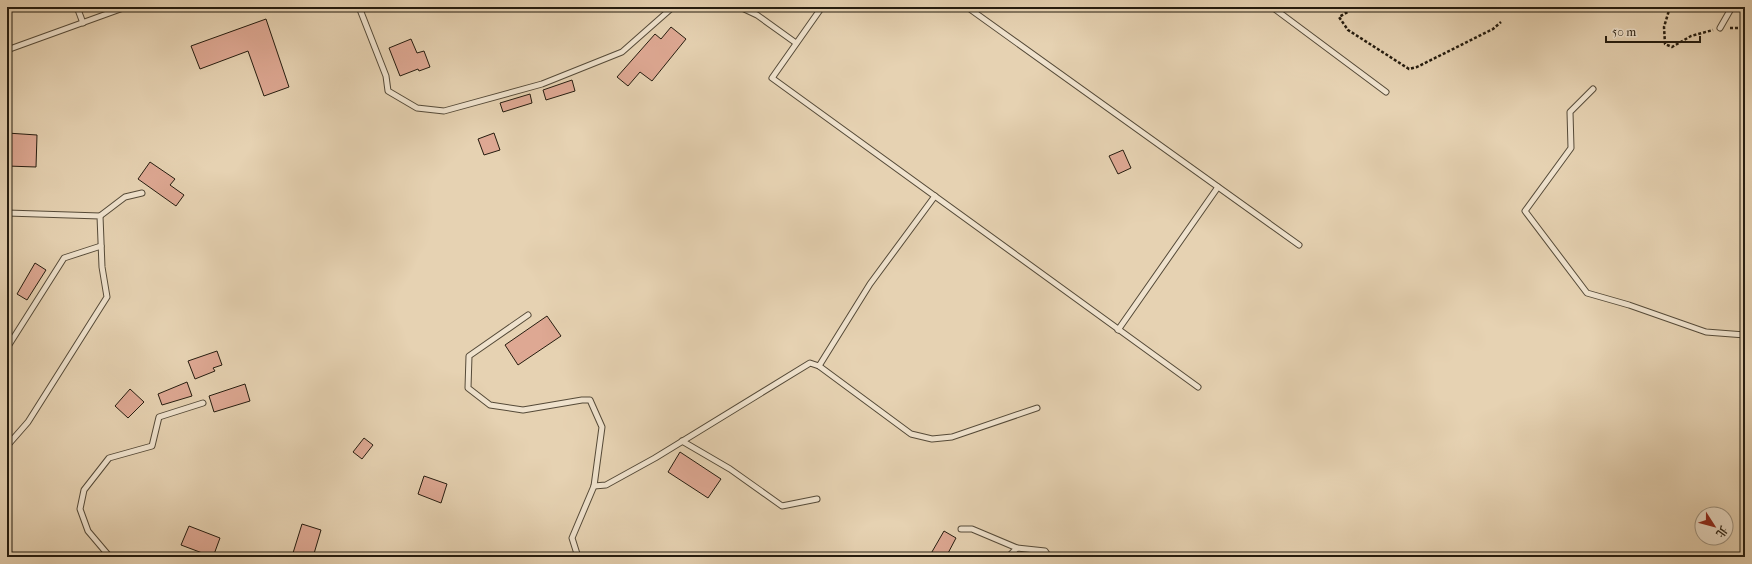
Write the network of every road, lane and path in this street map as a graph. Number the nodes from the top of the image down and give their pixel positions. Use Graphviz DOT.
graph roads {
  1 [pos="77,7"];
  2 [pos="126,7"];
  3 [pos="359,7"];
  4 [pos="673,7"];
  5 [pos="740,7"];
  6 [pos="822,7"];
  7 [pos="967,7"];
  8 [pos="1272,7"];
  9 [pos="1356,7"];
  10 [pos="1670,7"];
  11 [pos="1732,7"];
  12 [pos="1501,22"];
  13 [pos="83,23"];
  14 [pos="1720,28"];
  15 [pos="1745,28"];
  16 [pos="796,43"];
  17 [pos="7,50"];
  18 [pos="1593,89"];
  19 [pos="1386,92"];
  20 [pos="1218,187"];
  21 [pos="142,193"];
  22 [pos="935,196"];
  23 [pos="7,213"];
  24 [pos="100,216"];
  25 [pos="1299,245"];
  26 [pos="101,246"];
  27 [pos="528,315"];
  28 [pos="1118,330"];
  29 [pos="1745,335"];
  30 [pos="7,348"];
  31 [pos="819,366"];
  32 [pos="1198,387"];
  33 [pos="203,403"];
  34 [pos="1037,408"];
  35 [pos="682,441"];
  36 [pos="7,446"];
  37 [pos="594,486"];
  38 [pos="817,499"];
  39 [pos="961,529"];
  40 [pos="1017,548"];
  41 [pos="110,557"];
  42 [pos="578,557"];
  43 [pos="1008,557"];
  44 [pos="1049,557"];
  1 -- 13 [label="lane"];
  2 -- 13 [label="lane"];
  3 -- 4 [label="lane"];
  5 -- 16 [label="lane"];
  6 -- 16 [label="lane"];
  7 -- 20 [label="lane"];
  8 -- 19 [label="lane"];
  9 -- 12 [label="path"];
  10 -- 14 [label="path"];
  11 -- 14 [label="lane"];
  13 -- 17 [label="lane"];
  14 -- 15 [label="path"];
  16 -- 22 [label="lane"];
  18 -- 29 [label="lane"];
  20 -- 25 [label="lane"];
  20 -- 28 [label="lane"];
  21 -- 24 [label="lane"];
  22 -- 28 [label="lane"];
  22 -- 31 [label="lane"];
  23 -- 24 [label="lane"];
  24 -- 26 [label="lane"];
  26 -- 30 [label="lane"];
  26 -- 36 [label="lane"];
  27 -- 37 [label="lane"];
  28 -- 32 [label="lane"];
  31 -- 34 [label="lane"];
  31 -- 35 [label="lane"];
  33 -- 41 [label="lane"];
  35 -- 37 [label="lane"];
  35 -- 38 [label="lane"];
  37 -- 42 [label="lane"];
  39 -- 40 [label="lane"];
  40 -- 43 [label="lane"];
  40 -- 44 [label="lane"];
}
